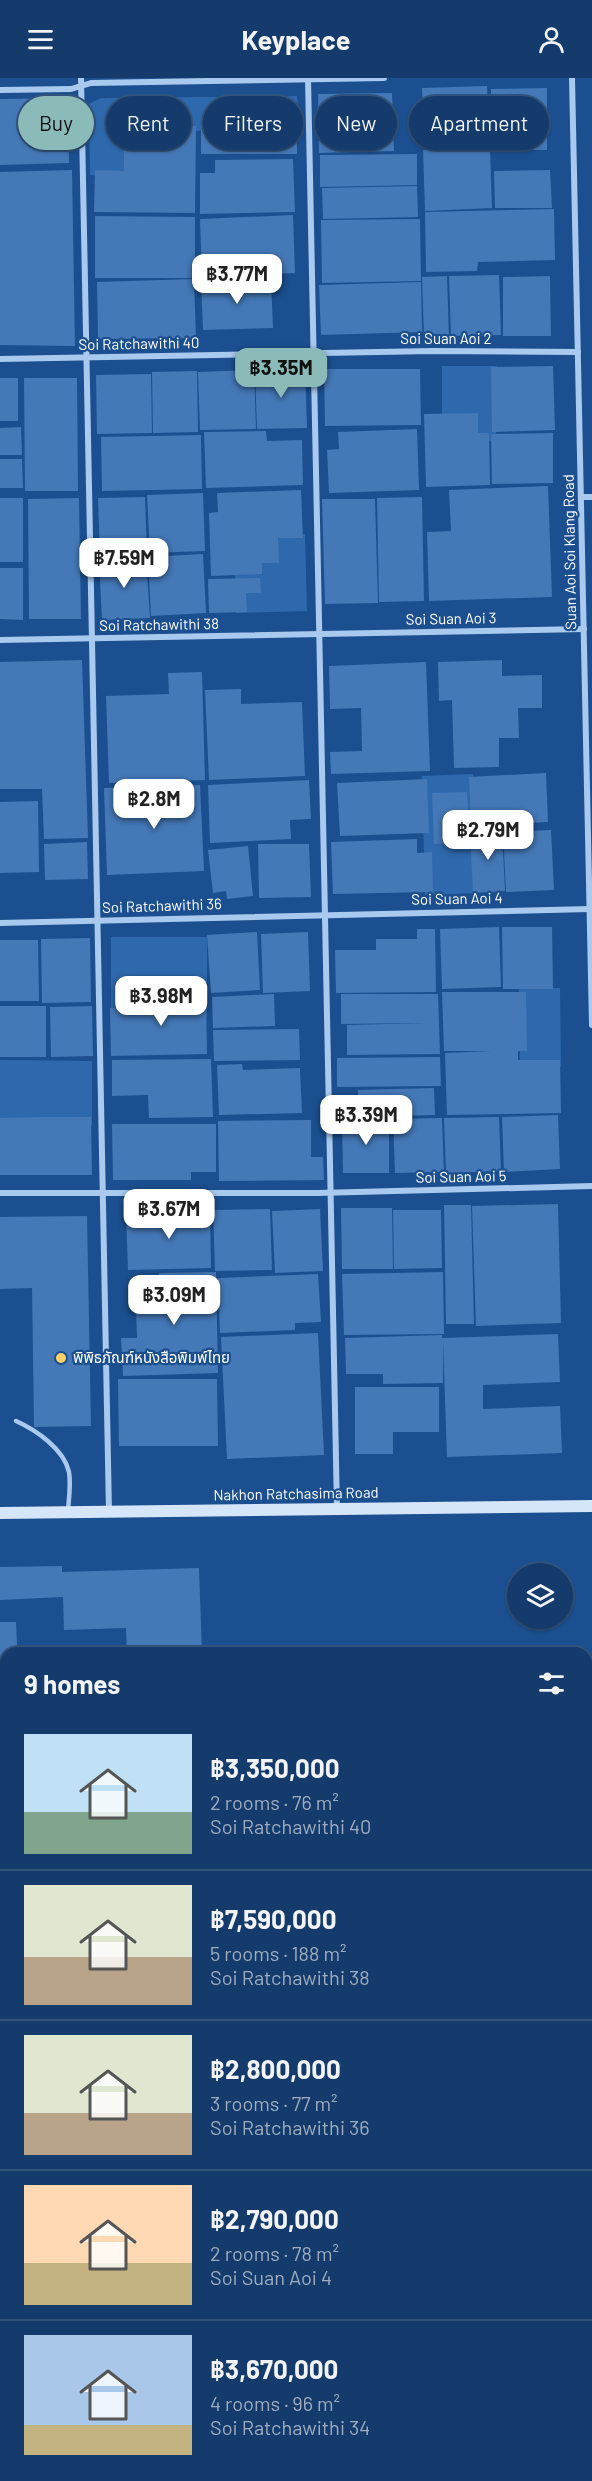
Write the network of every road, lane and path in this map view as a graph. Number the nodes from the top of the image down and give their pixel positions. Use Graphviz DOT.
graph roads {
  1 [pos="81,78"];
  2 [pos="384,78"];
  3 [pos="572,78"];
  4 [pos="308,79"];
  5 [pos="81,88"];
  6 [pos="0,90"];
  7 [pos="578,352"];
  8 [pos="314,353"];
  9 [pos="87,356"];
  10 [pos="0,358"];
  11 [pos="581,496"];
  12 [pos="592,496"];
  13 [pos="584,629"];
  14 [pos="319,634"];
  15 [pos="92,639"];
  16 [pos="0,640"];
  17 [pos="590,909"];
  18 [pos="325,914"];
  19 [pos="97,920"];
  20 [pos="0,923"];
  21 [pos="592,1025"];
  22 [pos="592,1186"];
  23 [pos="102,1192"];
  24 [pos="331,1192"];
  25 [pos="0,1193"];
  26 [pos="16,1421"];
  27 [pos="592,1506"];
  28 [pos="337,1509"];
  29 [pos="68,1512"];
  30 [pos="109,1512"];
  31 [pos="0,1513"];
  1 -- 5 [label="street"];
  2 -- 4 [label="street"];
  3 -- 7 [label="street, Suan Aoi Soi Klang Road"];
  4 -- 5 [label="street"];
  4 -- 8 [label="street"];
  5 -- 6 [label="street"];
  5 -- 9 [label="street"];
  7 -- 8 [label="street, Soi Suan Aoi 2"];
  7 -- 11 [label="street, Suan Aoi Soi Klang Road"];
  8 -- 9 [label="street, Soi Ratchawithi 40"];
  8 -- 14 [label="street"];
  9 -- 10 [label="street, Soi Ratchawithi 40"];
  9 -- 15 [label="street"];
  11 -- 12 [label="street"];
  11 -- 13 [label="street, Suan Aoi Soi Klang Road"];
  13 -- 14 [label="street, Soi Suan Aoi 3"];
  13 -- 17 [label="street, Suan Aoi Soi Klang Road"];
  14 -- 15 [label="street, Soi Ratchawithi 38"];
  14 -- 18 [label="street"];
  15 -- 16 [label="street, Soi Ratchawithi 38"];
  15 -- 19 [label="street"];
  17 -- 18 [label="street, Soi Suan Aoi 4"];
  17 -- 21 [label="street, Suan Aoi Soi Klang Road"];
  18 -- 19 [label="street, Soi Ratchawithi 36"];
  18 -- 24 [label="street"];
  19 -- 20 [label="street, Soi Ratchawithi 36"];
  19 -- 23 [label="street"];
  22 -- 24 [label="street, Soi Suan Aoi 5"];
  23 -- 24 [label="street, Soi Suan Aoi 5"];
  23 -- 25 [label="street, Soi Suan Aoi 5"];
  23 -- 30 [label="street"];
  24 -- 28 [label="street"];
  26 -- 29 [label="lane"];
  27 -- 28 [label="main road, Nakhon Ratchasima Road"];
  28 -- 30 [label="main road, Nakhon Ratchasima Road"];
  29 -- 30 [label="main road, Nakhon Ratchasima Road"];
  29 -- 31 [label="main road, Nakhon Ratchasima Road"];
}
